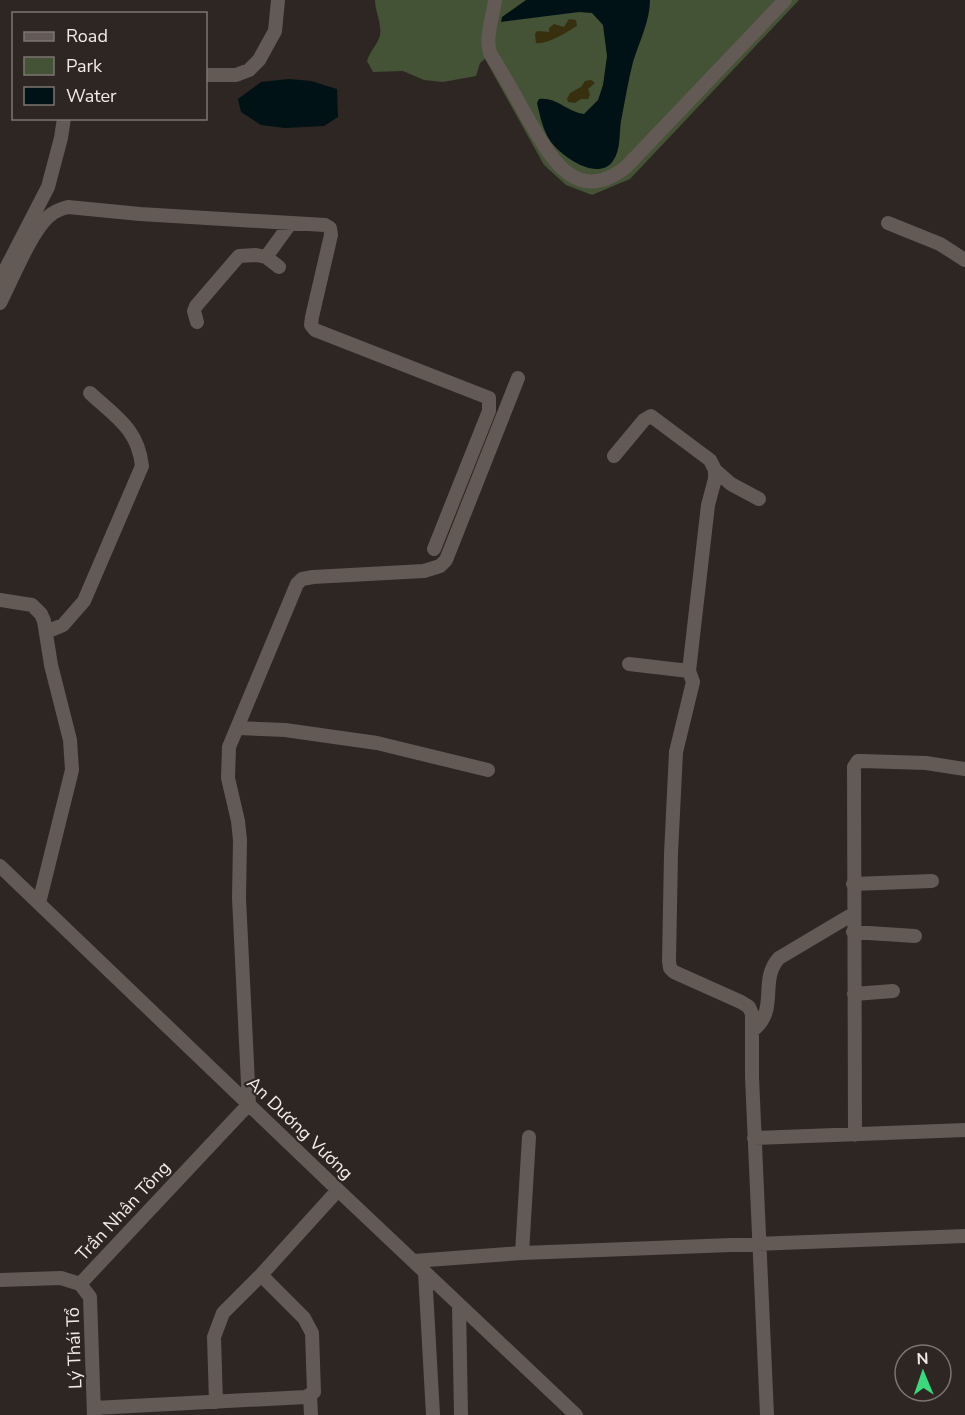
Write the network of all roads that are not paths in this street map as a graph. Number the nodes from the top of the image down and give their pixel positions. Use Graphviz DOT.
graph roads {
  1 [pos="278,0"];
  2 [pos="495,0"];
  3 [pos="785,0"];
  4 [pos="207,75"];
  5 [pos="64,120"];
  6 [pos="888,223"];
  7 [pos="290,224"];
  8 [pos="266,257"];
  9 [pos="965,260"];
  10 [pos="279,267"];
  11 [pos="0,280"];
  12 [pos="0,303"];
  13 [pos="197,322"];
  14 [pos="518,378"];
  15 [pos="90,393"];
  16 [pos="614,456"];
  17 [pos="715,470"];
  18 [pos="759,499"];
  19 [pos="434,549"];
  20 [pos="0,600"];
  21 [pos="46,633"];
  22 [pos="629,664"];
  23 [pos="689,671"];
  24 [pos="238,728"];
  25 [pos="965,769"];
  26 [pos="488,770"];
  27 [pos="0,866"];
  28 [pos="932,881"];
  29 [pos="853,884"];
  30 [pos="39,903"];
  31 [pos="853,914"];
  32 [pos="853,932"];
  33 [pos="915,936"];
  34 [pos="893,991"];
  35 [pos="854,994"];
  36 [pos="752,1031"];
  37 [pos="249,1104"];
  38 [pos="965,1130"];
  39 [pos="855,1135"];
  40 [pos="529,1137"];
  41 [pos="754,1138"];
  42 [pos="338,1190"];
  43 [pos="965,1236"];
  44 [pos="758,1243"];
  45 [pos="522,1253"];
  46 [pos="414,1261"];
  47 [pos="425,1272"];
  48 [pos="261,1275"];
  49 [pos="0,1280"];
  50 [pos="80,1284"];
  51 [pos="459,1305"];
  52 [pos="310,1395"];
  53 [pos="216,1402"];
  54 [pos="94,1412"];
  55 [pos="311,1415"];
  56 [pos="433,1415"];
  57 [pos="461,1415"];
  58 [pos="576,1415"];
  59 [pos="767,1415"];
  1 -- 4 [label="street"];
  2 -- 3 [label="street"];
  5 -- 11 [label="street"];
  6 -- 9 [label="street"];
  7 -- 8 [label="street"];
  7 -- 12 [label="street"];
  7 -- 19 [label="street"];
  8 -- 10 [label="street"];
  8 -- 13 [label="street"];
  14 -- 24 [label="street"];
  15 -- 21 [label="street"];
  16 -- 17 [label="street"];
  17 -- 18 [label="street"];
  17 -- 23 [label="street"];
  20 -- 21 [label="street"];
  21 -- 30 [label="street"];
  22 -- 23 [label="street"];
  23 -- 36 [label="street"];
  24 -- 26 [label="street"];
  24 -- 37 [label="street"];
  25 -- 29 [label="street"];
  27 -- 30 [label="street, An Dương Vương"];
  28 -- 29 [label="street"];
  29 -- 31 [label="street"];
  30 -- 37 [label="street, An Dương Vương"];
  31 -- 32 [label="street"];
  31 -- 36 [label="street"];
  32 -- 33 [label="street"];
  32 -- 35 [label="street"];
  34 -- 35 [label="street"];
  35 -- 39 [label="street"];
  36 -- 41 [label="street"];
  37 -- 42 [label="street, An Dương Vương"];
  37 -- 50 [label="street, Trần Nhân Tông"];
  38 -- 39 [label="street"];
  39 -- 41 [label="street"];
  40 -- 45 [label="street"];
  41 -- 44 [label="street"];
  42 -- 46 [label="street, An Dương Vương"];
  42 -- 48 [label="street"];
  43 -- 44 [label="street"];
  44 -- 45 [label="street"];
  44 -- 59 [label="street"];
  45 -- 46 [label="street"];
  46 -- 47 [label="street, An Dương Vương"];
  47 -- 51 [label="street, An Dương Vương"];
  47 -- 56 [label="street"];
  48 -- 52 [label="street"];
  48 -- 53 [label="street"];
  49 -- 50 [label="street, Trần Nhân Tông"];
  50 -- 54 [label="street, Lý Thái Tổ"];
  51 -- 57 [label="street"];
  51 -- 58 [label="street, An Dương Vương"];
  52 -- 53 [label="street"];
  52 -- 55 [label="street"];
  53 -- 54 [label="street"];
}
